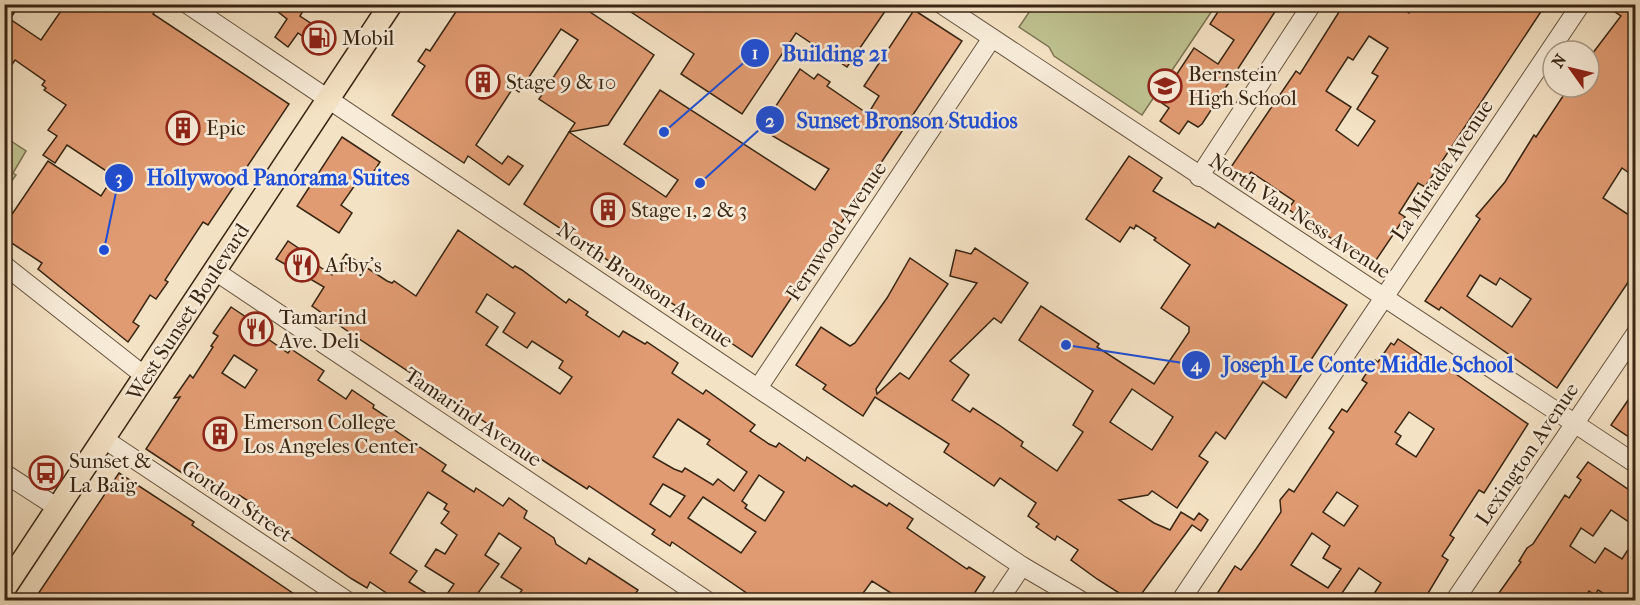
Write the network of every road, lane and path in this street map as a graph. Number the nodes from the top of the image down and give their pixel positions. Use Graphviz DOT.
graph roads {
  1 [pos="187,4"];
  2 [pos="391,4"];
  3 [pos="941,4"];
  4 [pos="1312,4"];
  5 [pos="1581,4"];
  6 [pos="992,38"];
  7 [pos="328,99"];
  8 [pos="1199,177"];
  9 [pos="4,265"];
  10 [pos="215,271"];
  11 [pos="1383,297"];
  12 [pos="1635,333"];
  13 [pos="146,376"];
  14 [pos="758,388"];
  15 [pos="1575,423"];
  16 [pos="104,439"];
  17 [pos="1635,464"];
  18 [pos="4,472"];
  19 [pos="58,508"];
  20 [pos="1022,566"];
  21 [pos="4,589"];
  22 [pos="346,600"];
  23 [pos="706,600"];
  24 [pos="999,600"];
  25 [pos="1080,600"];
  26 [pos="1181,600"];
  27 [pos="1455,600"];
  1 -- 7 [label="street, North Bronson Avenue"];
  2 -- 7 [label="main road, West Sunset Boulevard"];
  3 -- 6 [label="street, North Van Ness Avenue"];
  4 -- 8 [label="street"];
  5 -- 11 [label="street, La Mirada Avenue"];
  6 -- 8 [label="street, North Van Ness Avenue"];
  6 -- 14 [label="street, Fernwood Avenue"];
  7 -- 10 [label="main road, West Sunset Boulevard"];
  7 -- 14 [label="street, North Bronson Avenue"];
  8 -- 11 [label="street, North Van Ness Avenue"];
  9 -- 13 [label="street"];
  10 -- 13 [label="main road, West Sunset Boulevard"];
  10 -- 23 [label="street, Tamarind Avenue"];
  11 -- 15 [label="street, North Van Ness Avenue"];
  11 -- 26 [label="street, La Mirada Avenue"];
  12 -- 15 [label="street, Lexington Avenue"];
  13 -- 16 [label="main road, West Sunset Boulevard"];
  14 -- 20 [label="street, North Bronson Avenue"];
  15 -- 17 [label="street, North Van Ness Avenue"];
  15 -- 27 [label="street, Lexington Avenue"];
  16 -- 19 [label="main road, West Sunset Boulevard"];
  16 -- 22 [label="street, Gordon Street"];
  18 -- 19 [label="street"];
  19 -- 21 [label="main road, West Sunset Boulevard"];
  20 -- 24 [label="street"];
  20 -- 25 [label="street, North Bronson Avenue"];
}
